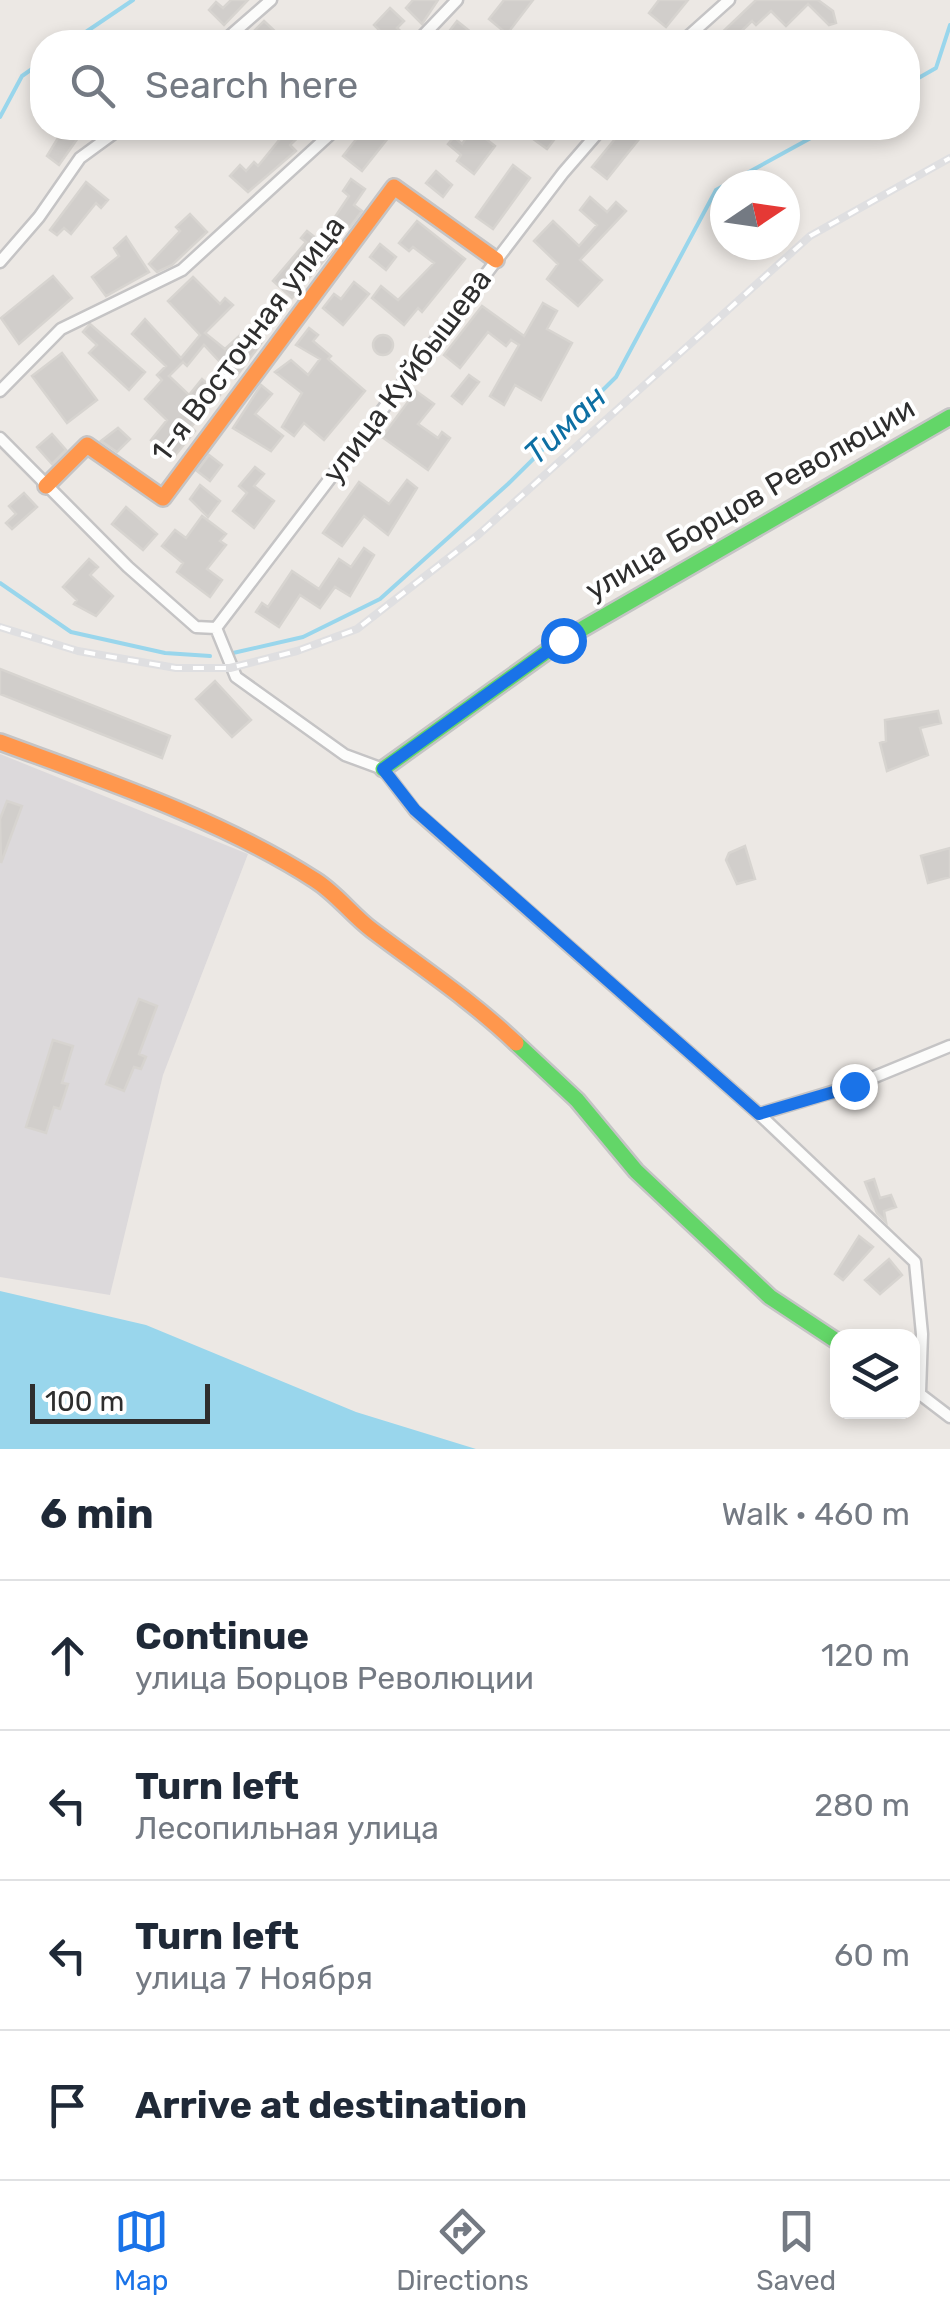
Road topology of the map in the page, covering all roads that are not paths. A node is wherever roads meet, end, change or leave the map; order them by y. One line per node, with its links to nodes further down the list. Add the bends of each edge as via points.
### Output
1 (271, 0): 4 (street)
2 (457, 0): 5 (street)
3 (729, 0): 6 (street)
4 (237, 30)
5 (428, 30)
6 (695, 30)
7 (105, 140): 11 (street, via 80,158)
8 (324, 140): 12 (street, via 182,270 61,329)
9 (592, 140): 10 (street, улица Куйбышева)
10 (496, 260): 15 (street, 1-я Восточная улица, via 394,187 164,498 87,445); 16 (street, улица Куйбышева)
11 (0, 262)
12 (0, 391)
13 (950, 417): 18 (street, улица Борцов Революции, via 563,640)
14 (0, 438): 15 (street)
15 (46, 486): 16 (street, via 196,627)
16 (216, 628): 18 (street, via 236,677 346,755)
17 (0, 742): 21 (street, via 236,838 317,882 474,1004 770,1297)
18 (383, 769): 20 (street, via 415,810)
19 (950, 1046): 20 (street, via 854,1086)
20 (759, 1114): 22 (street, via 915,1262)
21 (830, 1337)
22 (920, 1353)
23 (920, 1393): 24 (street)
24 (950, 1417)

